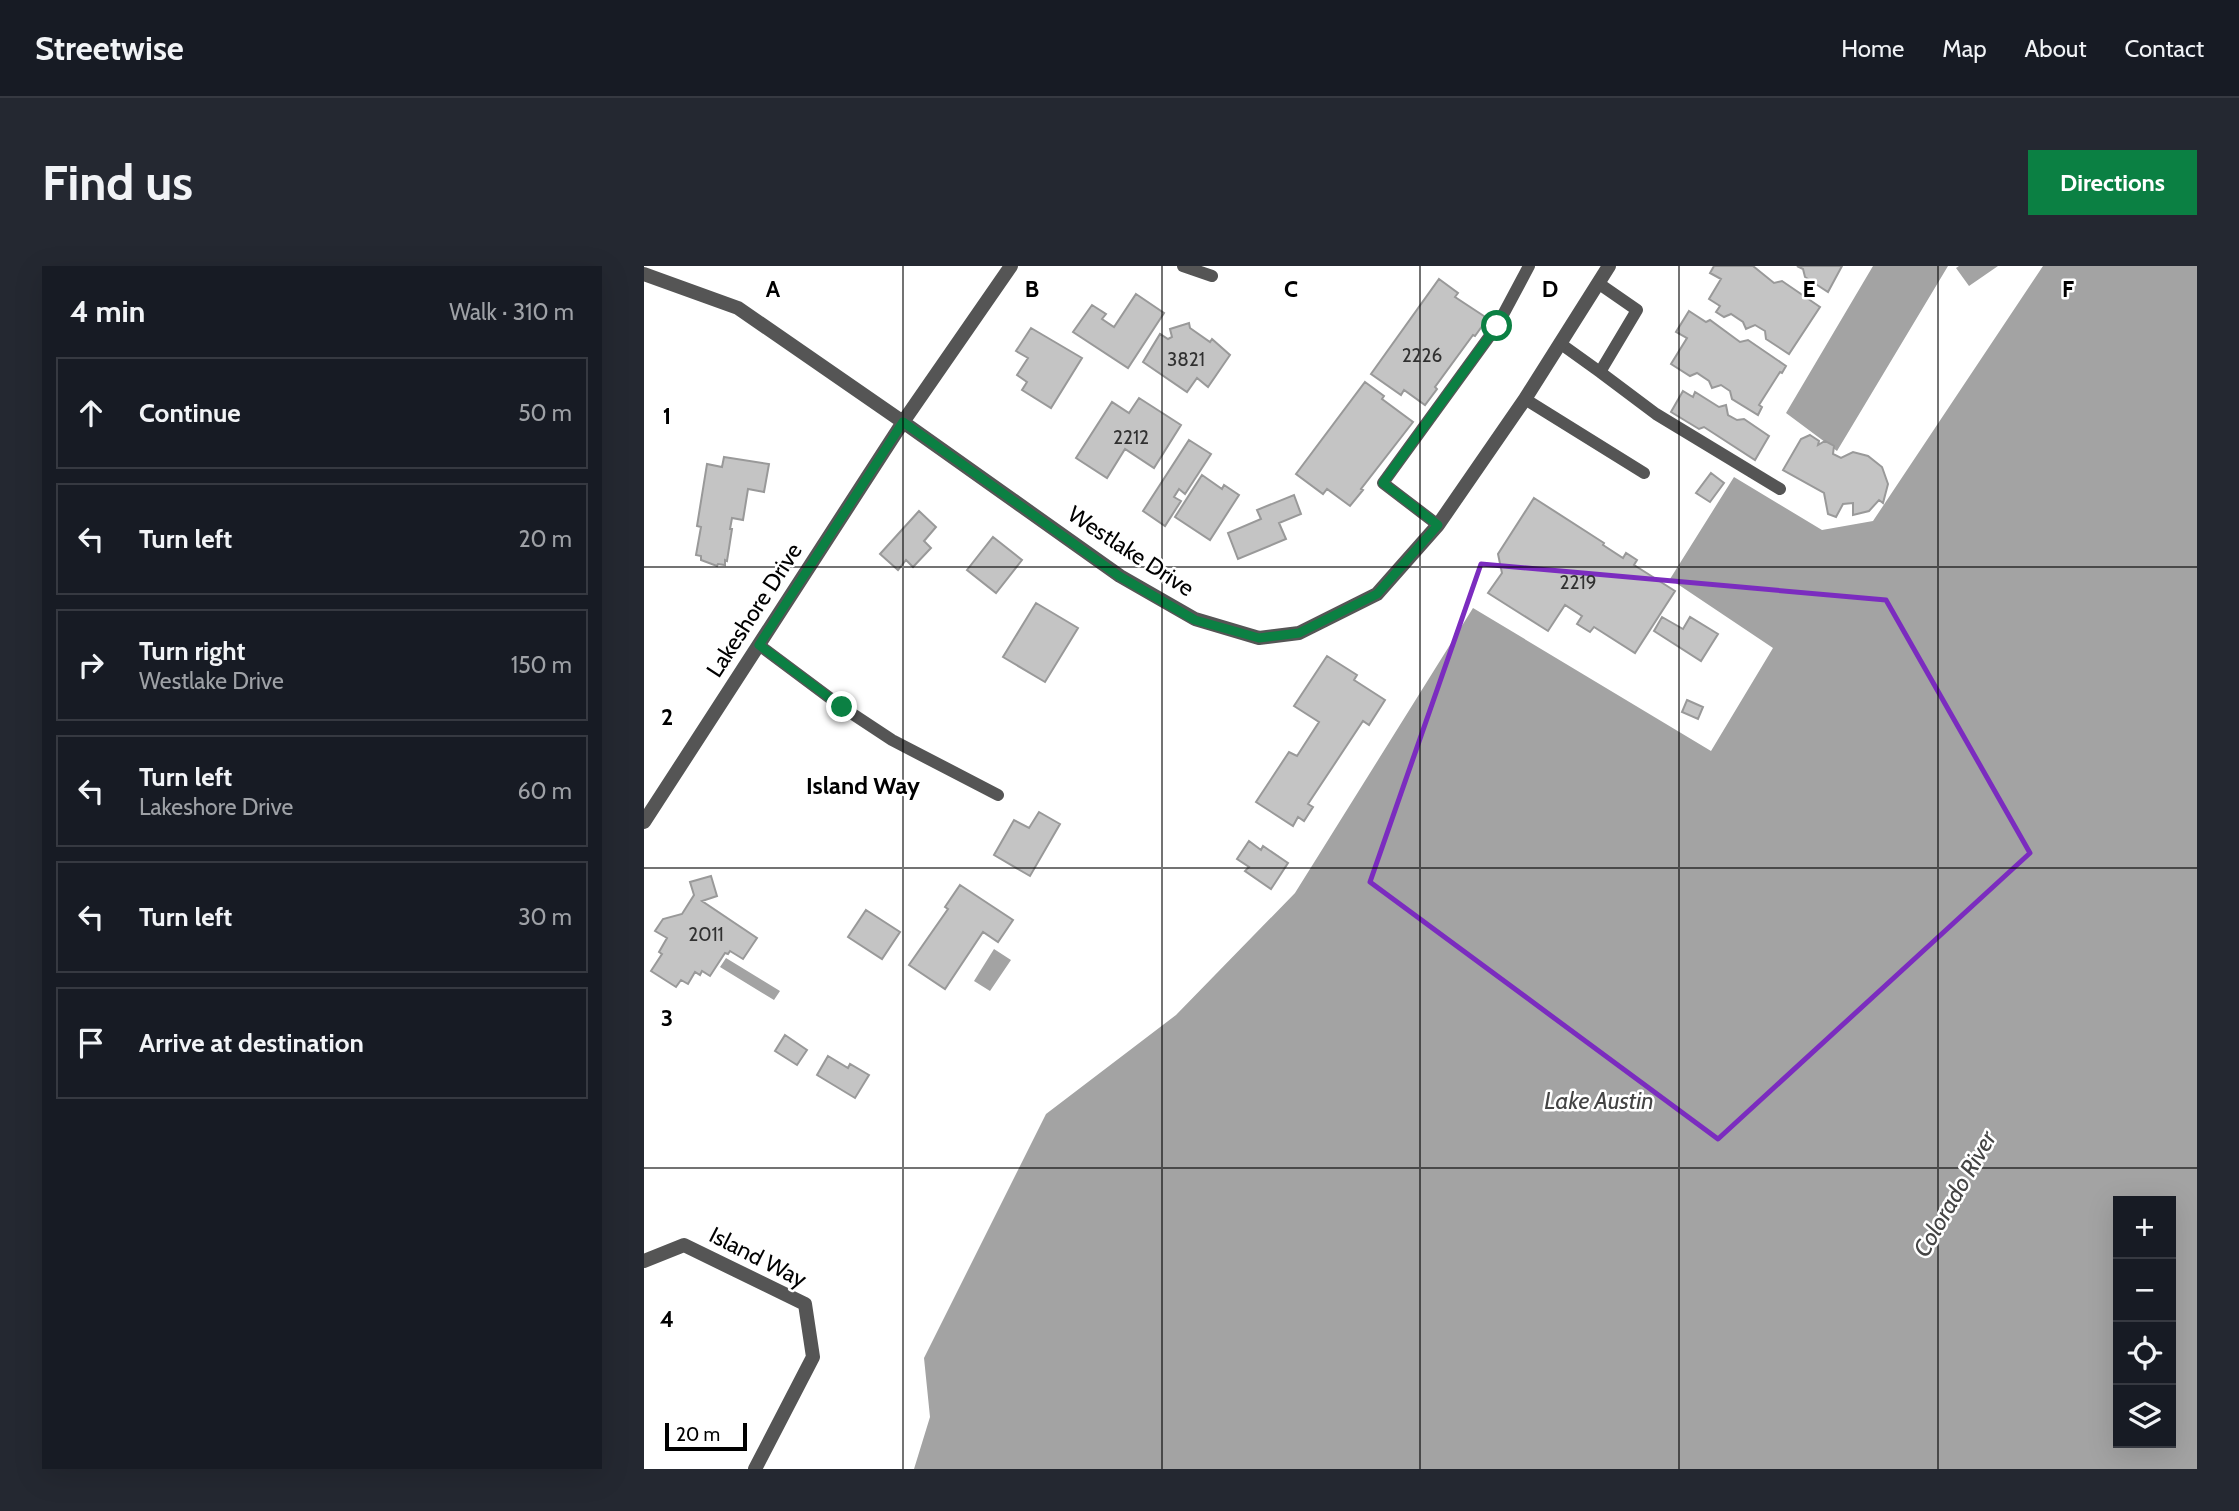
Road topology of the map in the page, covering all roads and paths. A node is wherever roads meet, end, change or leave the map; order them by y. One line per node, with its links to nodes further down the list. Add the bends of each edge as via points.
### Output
1 (1010, 266): 11 (street, Lakeshore Drive)
2 (1183, 266): 6 (lane)
3 (1529, 266): 14 (lane, via 1497,326 1383,483)
4 (1609, 266): 7 (street, Westlake Drive)
5 (644, 274): 11 (street, Westlake Drive, via 738,308)
6 (1212, 276)
7 (1598, 283): 8 (street, Westlake Drive); 9 (lane, via 1637,310)
8 (1561, 344): 9 (lane); 10 (street, Westlake Drive)
9 (1600, 372): 13 (lane, via 1656,414)
10 (1525, 399): 12 (lane); 14 (street, Westlake Drive)
11 (903, 422): 14 (street, Westlake Drive, via 1119,576 1195,620 1259,638 1299,633 1377,594); 15 (street, Lakeshore Drive)
12 (1644, 473)
13 (1780, 489)
14 (1438, 525)
15 (759, 645): 16 (lane, via 892,740); 17 (street, Lakeshore Drive)
16 (998, 795)
17 (644, 822)
18 (644, 1261): 19 (street, Island Way, via 684,1245 805,1304 813,1357)
19 (755, 1469)

